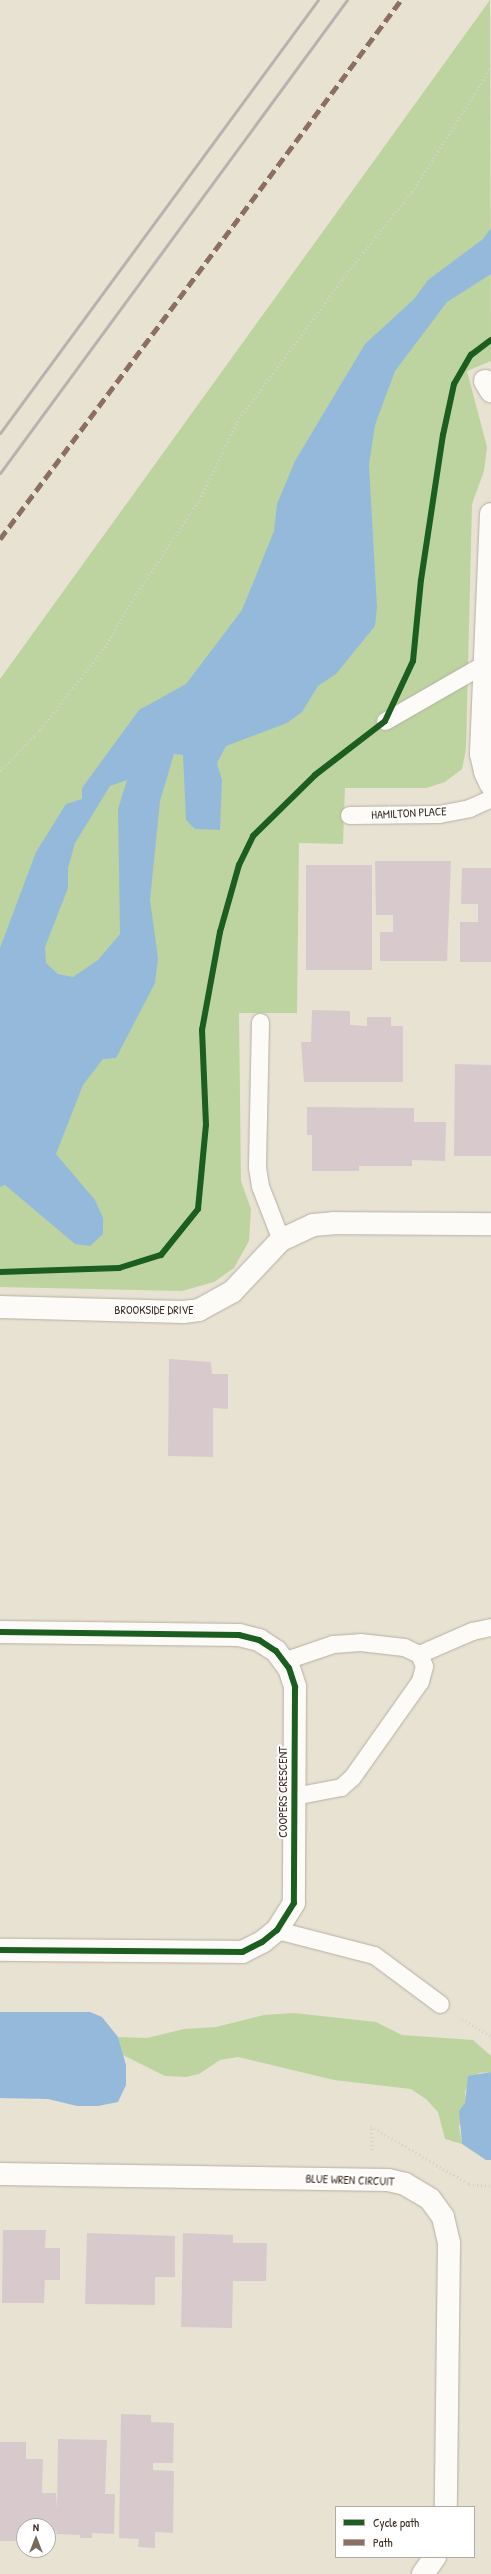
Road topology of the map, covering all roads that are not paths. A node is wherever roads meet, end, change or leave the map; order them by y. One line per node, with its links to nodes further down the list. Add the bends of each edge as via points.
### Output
1 (491, 514): 2 (street)
2 (484, 664): 3 (lane); 4 (street, via 481,754)
3 (385, 721)
4 (491, 785)
5 (491, 798): 6 (lane, HAMILTON PLACE, via 469,808 439,814)
6 (349, 816)
7 (260, 1022): 9 (lane, via 257,1167 260,1186)
8 (491, 1224): 9 (street, BROOKSIDE DRIVE, via 334,1223 313,1225)
9 (281, 1240): 10 (street, BROOKSIDE DRIVE, via 232,1292 199,1310 183,1312)
10 (0, 1307)
11 (491, 1627): 13 (lane, via 472,1631)
12 (0, 1632): 14 (street, COOPERS CRESCENT, via 239,1635 259,1640 276,1651)
13 (418, 1654): 14 (lane, via 404,1647 360,1642 333,1644); 15 (lane, COOPERS CRESCENT, via 424,1666 420,1681 352,1777 341,1787)
14 (284, 1661): 15 (street, COOPERS CRESCENT, via 295,1687)
15 (294, 1796): 16 (street, COOPERS CRESCENT, via 294,1903)
16 (277, 1930): 17 (street, COOPERS CRESCENT, via 262,1942 242,1952); 18 (lane, via 374,1955)
17 (0, 1950)
18 (440, 2004)
19 (0, 2174): 20 (street, BLUE WREN CIRCUIT, via 388,2180 405,2184 430,2199 442,2217 449,2243)
20 (446, 2506)
21 (434, 2558): 22 (street)
22 (423, 2574)

